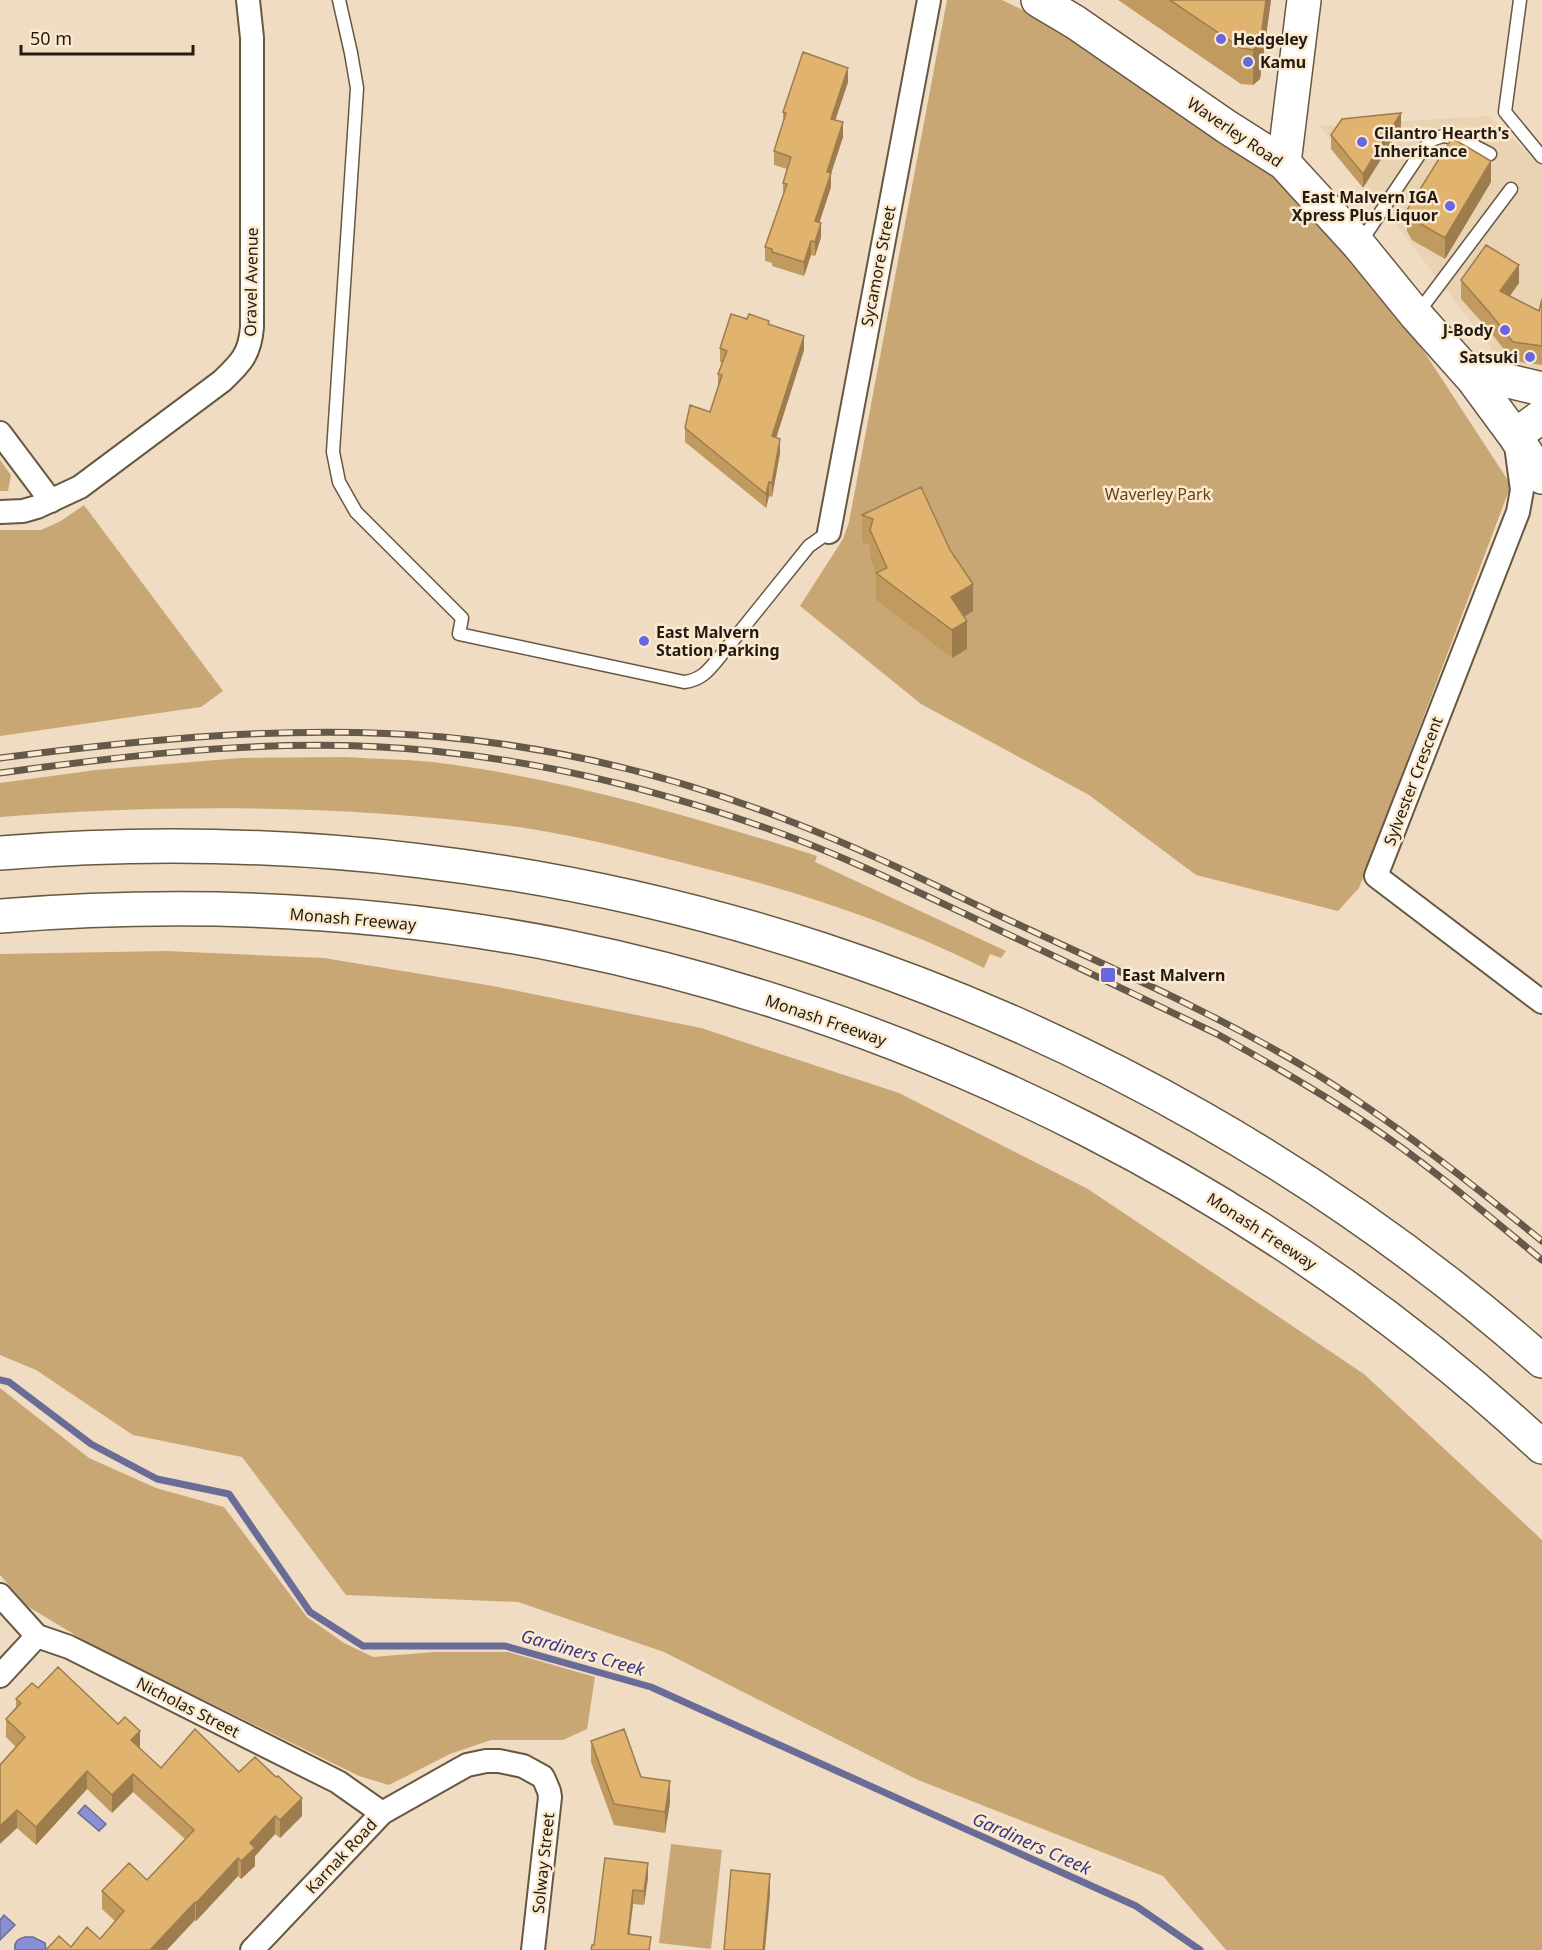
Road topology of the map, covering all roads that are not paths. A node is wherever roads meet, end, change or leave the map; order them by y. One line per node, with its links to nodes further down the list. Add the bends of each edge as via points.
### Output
1 (248, 0): 19 (street, Oravel Avenue, via 252,38 252,327 248,351 222,381 80,487)
2 (339, 0): 21 (lane, via 357,88 333,452 339,482 356,512 462,618 459,634 694,681 704,676 809,546)
3 (929, 0): 21 (street, Sycamore Street)
4 (1038, 0): 9 (main road, Waverley Road)
5 (1304, 0): 9 (main road)
6 (1520, 0): 8 (lane, via 1505,112)
7 (1490, 154): 11 (lane, via 1459,138 1443,136 1431,140)
8 (1542, 157)
9 (1284, 163): 11 (main road, Waverley Road)
10 (1511, 189): 12 (lane)
11 (1359, 244): 12 (main road, Waverley Road)
12 (1416, 315): 13 (main road, Waverley Road)
13 (1473, 379): 14 (main road, via 1504,380); 17 (main road, Waverley Road)
14 (1542, 389)
15 (1542, 416): 17 (main road)
16 (0, 433): 19 (street)
17 (1515, 436): 18 (main road, Waverley Road)
18 (1536, 476): 24 (street, Sylvester Crescent, via 1518,512 1376,876)
19 (51, 501): 20 (street, Oravel Avenue, via 23,511)
20 (0, 512)
21 (829, 532)
22 (0, 853): 25 (main road, via 81,847 228,846 415,859 658,902 829,951 997,1015 1076,1051 1240,1140 1368,1223 1501,1324)
23 (0, 916): 26 (main road, Monash Freeway, via 232,909 406,922 585,951 721,985 889,1041 1053,1112 1199,1190 1332,1276 1407,1331)
24 (1542, 1002)
25 (1542, 1361)
26 (1542, 1446)
27 (0, 1595): 28 (street)
28 (38, 1636): 29 (street); 31 (street, Nicholas Street, via 69,1647 338,1782)
29 (0, 1676)
30 (543, 1777): 31 (street, Karnak Road, via 511,1762 478,1762); 33 (street, Solway Street, via 550,1797)
31 (382, 1813): 32 (street, Karnak Road)
32 (252, 1950)
33 (533, 1950)

